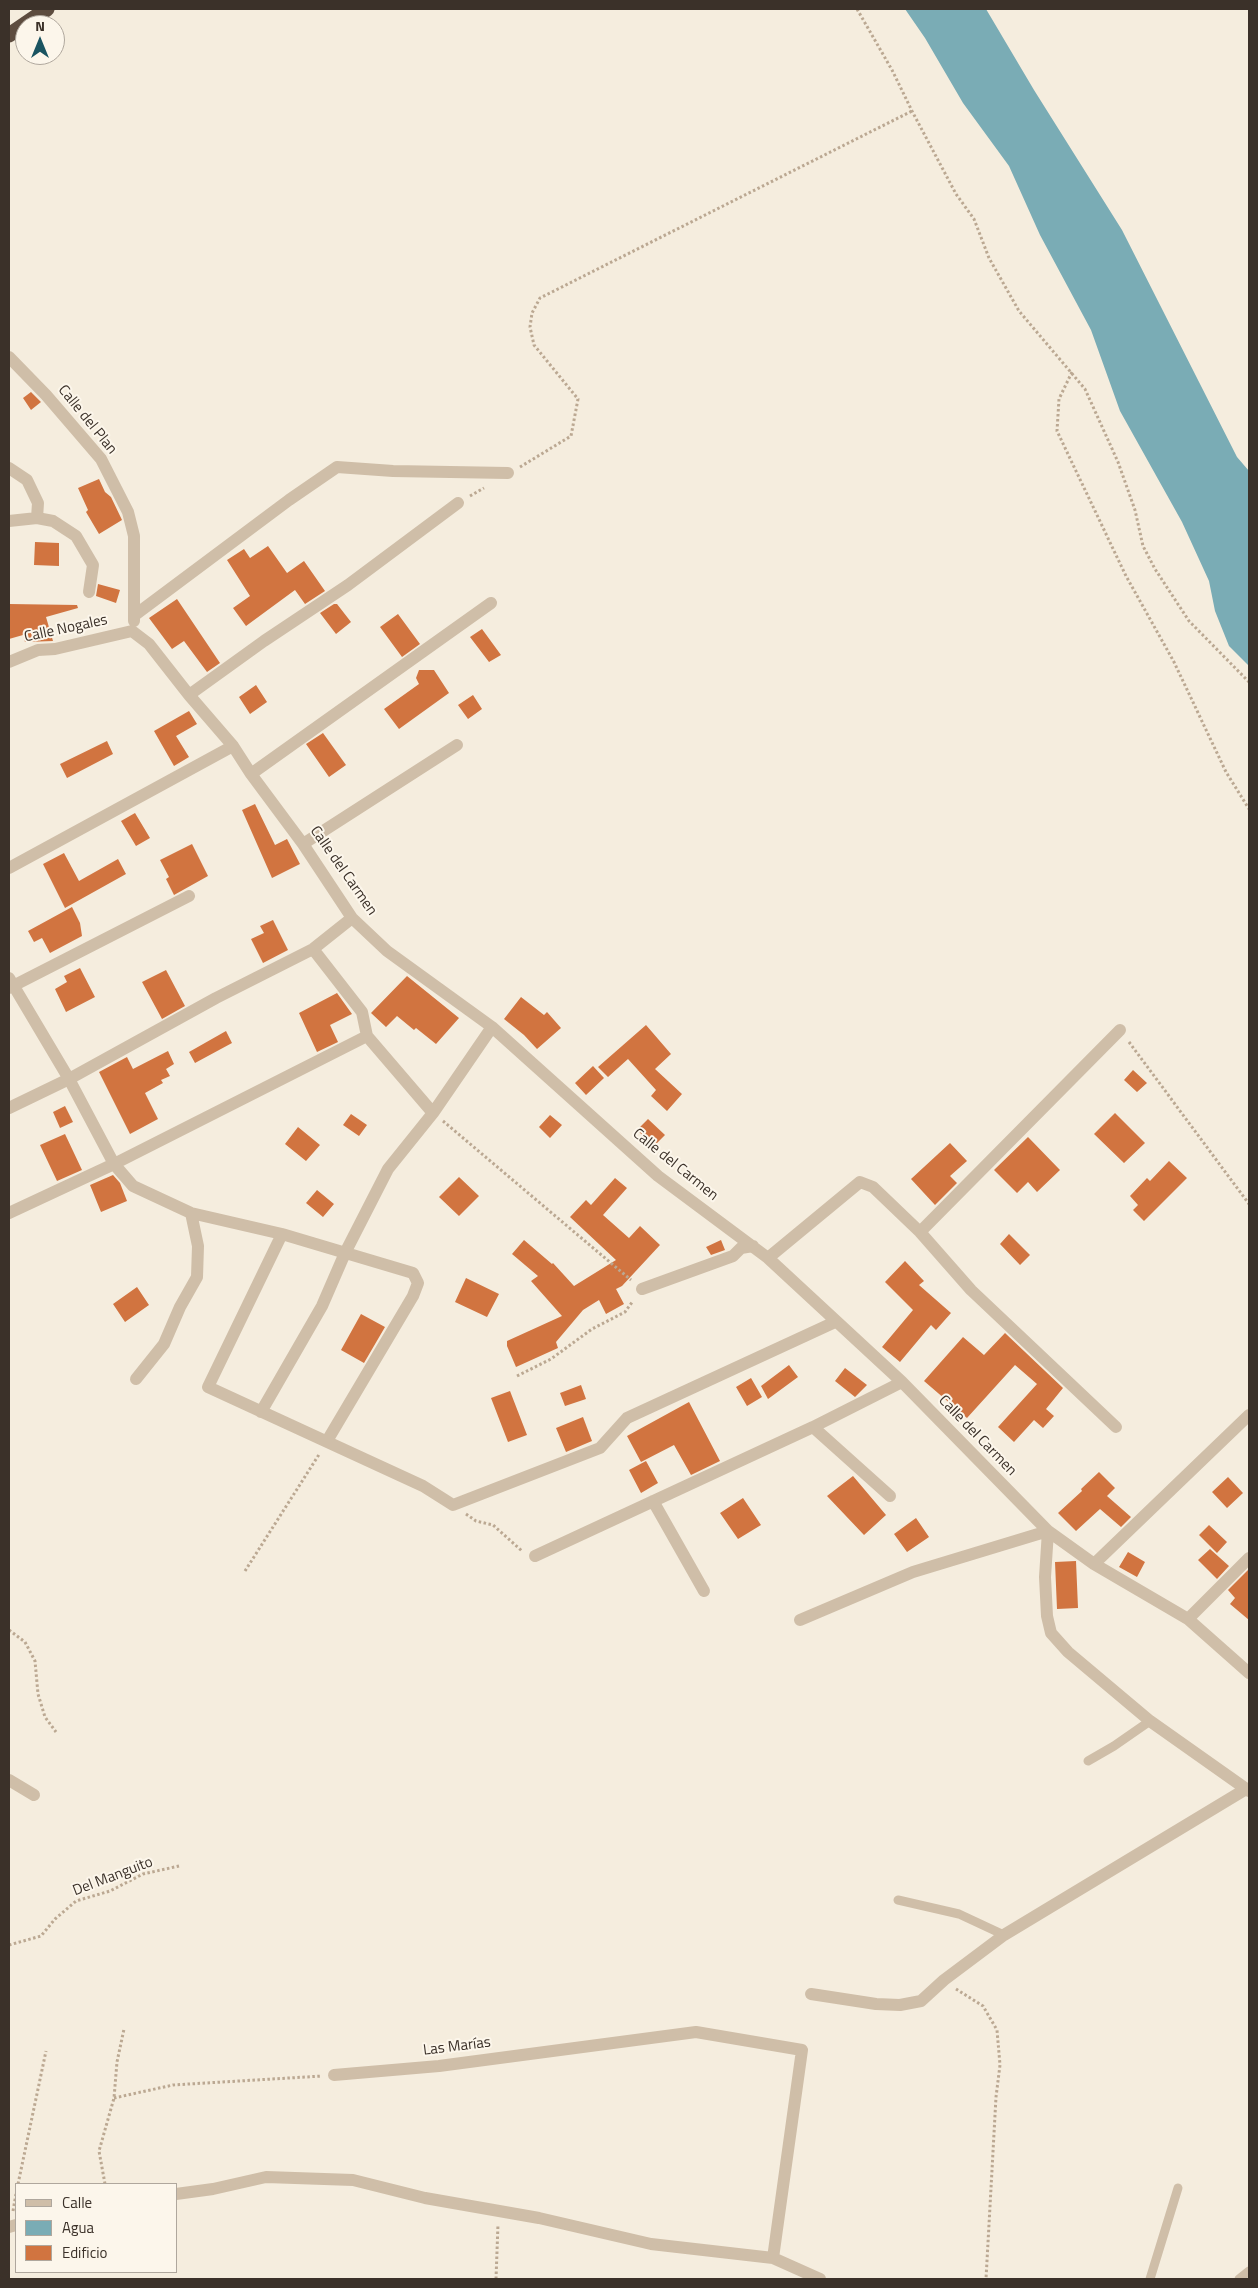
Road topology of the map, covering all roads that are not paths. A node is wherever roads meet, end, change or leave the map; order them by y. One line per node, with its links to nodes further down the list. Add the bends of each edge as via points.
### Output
1 (47, 9): 2 (highway)
2 (9, 35)
3 (9, 356): 11 (street, Calle del Plan, via 102,459 128,512 134,536)
4 (9, 468): 7 (street, via 26,480 38,503)
5 (508, 473): 11 (street, via 337,467)
6 (458, 503): 14 (street, via 348,585)
7 (37, 518): 8 (street); 9 (street, via 53,521 76,536 93,565)
8 (9, 521)
9 (89, 592)
10 (491, 603): 17 (street)
11 (135, 615): 12 (street, Calle del Plan)
12 (132, 631): 13 (street, Calle Nogales, via 56,649 38,650); 14 (street, Calle del Carmen, via 149,644)
13 (9, 662)
14 (189, 695): 16 (street, Calle del Carmen)
15 (457, 745): 18 (street)
16 (233, 746): 17 (street, Calle del Carmen); 19 (street)
17 (251, 774): 18 (street, Calle del Carmen)
18 (303, 844): 21 (street, Calle del Carmen)
19 (9, 868)
20 (189, 896): 23 (street)
21 (352, 918): 22 (street); 24 (street, Calle del Carmen, via 387,951)
22 (314, 949): 26 (street, via 362,1012); 27 (street)
23 (11, 984): 27 (street)
24 (492, 1027): 29 (street); 35 (street, Calle del Carmen, via 658,1176)
25 (1120, 1030): 33 (street)
26 (366, 1036): 29 (street); 30 (street)
27 (68, 1079): 28 (street); 30 (street)
28 (9, 1108)
29 (433, 1113): 36 (street, via 388,1169)
30 (114, 1164): 31 (street); 32 (street, via 133,1186)
31 (9, 1213)
32 (191, 1213): 34 (street); 40 (street, via 198,1246 197,1277 164,1344)
33 (920, 1232): 37 (street, via 873,1187 860,1182); 45 (street, via 971,1290)
34 (282, 1234): 36 (street); 42 (street, via 208,1387)
35 (753, 1246): 37 (street, Calle del Carmen); 38 (street)
36 (345, 1253): 42 (street, via 322,1306); 46 (street, via 412,1273 418,1283)
37 (768, 1258): 39 (street, Calle del Carmen)
38 (642, 1289)
39 (836, 1322): 41 (street, Calle del Carmen); 46 (street, via 627,1418 600,1448 453,1505 423,1486)
40 (136, 1379)
41 (902, 1382): 44 (street); 49 (street, Calle del Carmen)
42 (261, 1412): 46 (street)
43 (1249, 1415): 52 (street)
44 (813, 1427): 47 (street); 48 (street)
45 (1116, 1427)
46 (327, 1441)
47 (890, 1496)
48 (653, 1501): 50 (street); 53 (street)
49 (1048, 1531): 52 (street, Calle del Carmen); 55 (street, via 913,1572); 57 (street, via 1045,1576 1047,1616 1052,1634 1068,1652)
50 (535, 1556)
51 (1249, 1558): 54 (street)
52 (1094, 1564): 54 (street, Calle del Carmen)
53 (704, 1591)
54 (1188, 1619): 56 (street, Calle del Carmen)
55 (800, 1620)
56 (1249, 1673)
57 (1150, 1721): 58 (lane); 60 (street)
58 (1088, 1761)
59 (9, 1780): 61 (street)
60 (1248, 1790): 63 (street)
61 (34, 1795)
62 (898, 1900): 63 (lane, via 959,1914)
63 (1004, 1935): 64 (street, via 921,2001 900,2005 876,2004)
64 (811, 1994)
65 (334, 2076): 68 (street, Las Marías, via 439,2066 696,2032 802,2050)
66 (1178, 2188): 71 (lane)
67 (178, 2194): 68 (street, via 266,2177 354,2180 425,2198 539,2218 651,2244)
68 (773, 2258): 70 (street)
69 (1249, 2271): 72 (lane)
70 (820, 2279)
71 (1150, 2279)
72 (1239, 2279)

